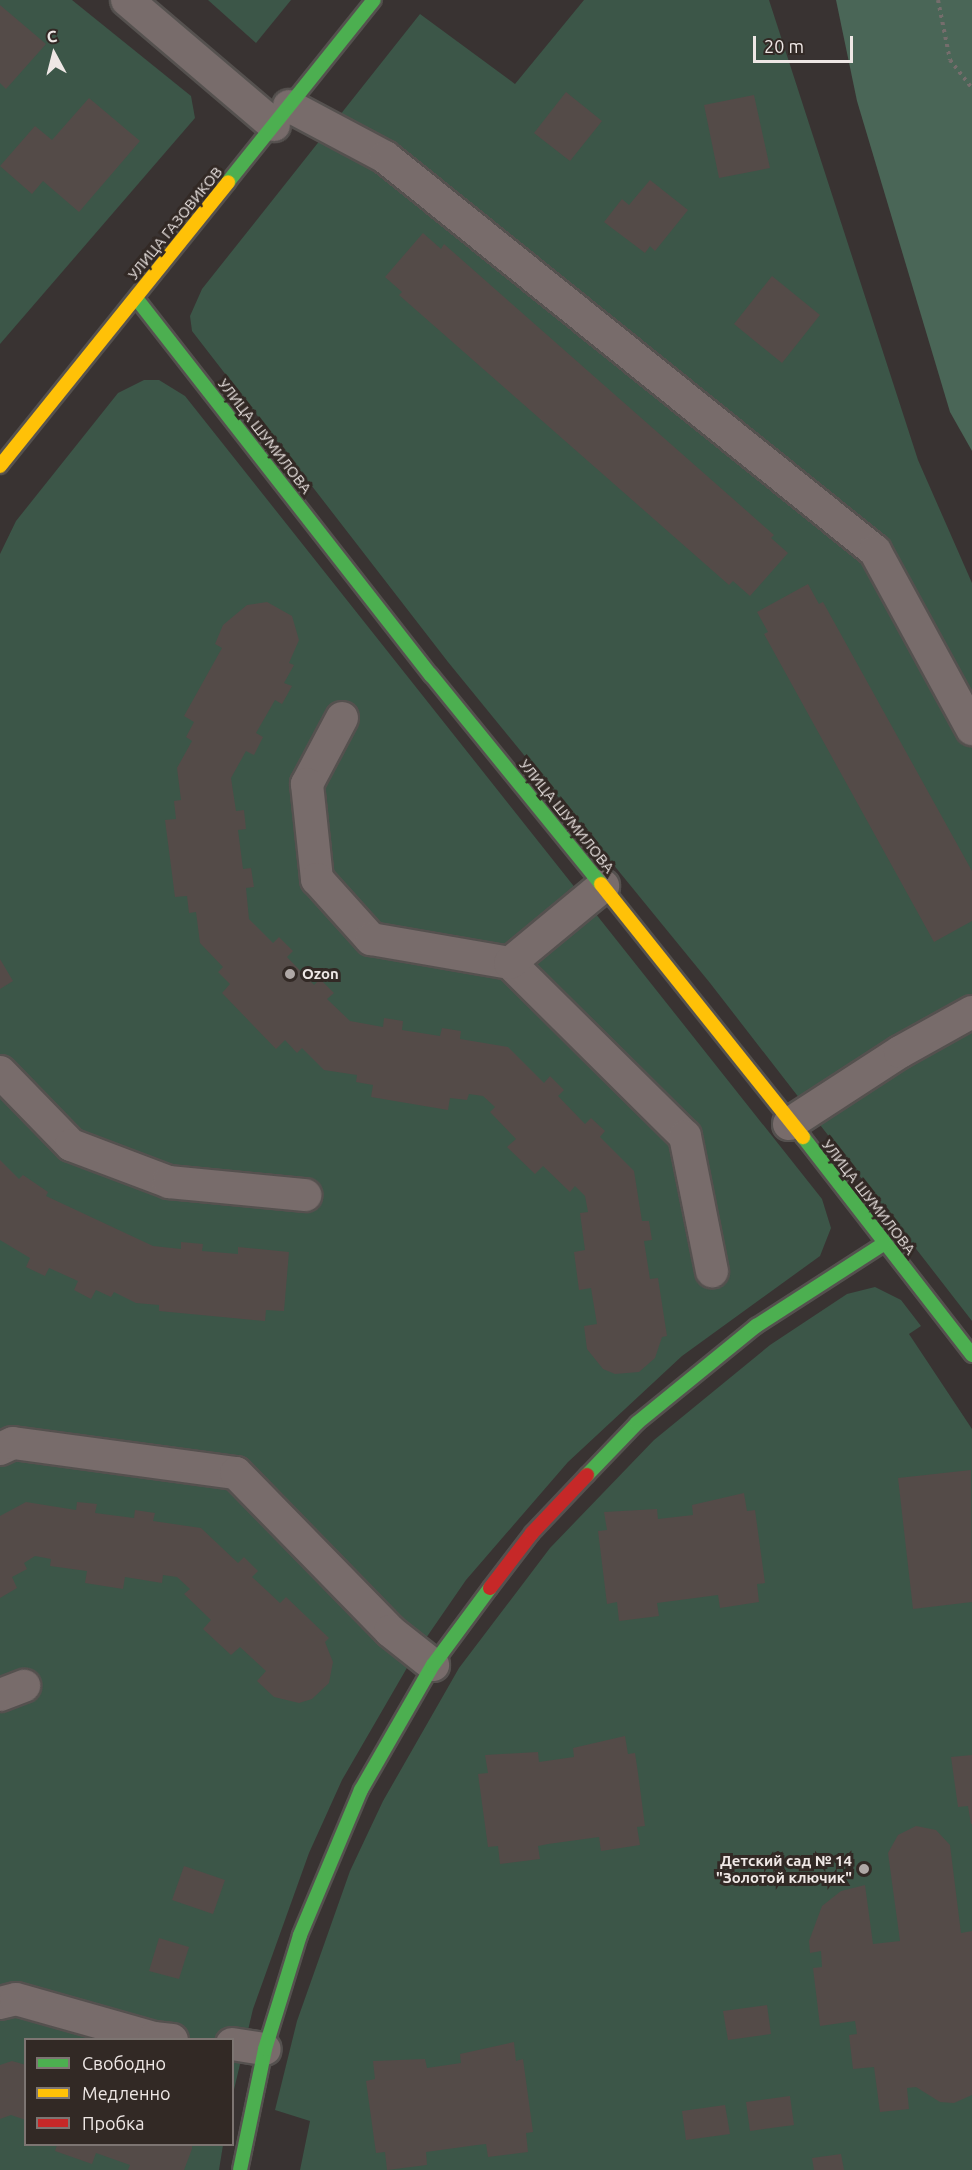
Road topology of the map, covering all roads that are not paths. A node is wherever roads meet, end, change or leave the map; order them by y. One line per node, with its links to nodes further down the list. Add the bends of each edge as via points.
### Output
1 (127, 0): 3 (street)
2 (374, 0): 3 (street, УЛИЦА ГАЗОВИКОВ)
3 (282, 116): 4 (street, УЛИЦА ГАЗОВИКОВ); 7 (street, via 385,157 875,551)
4 (136, 298): 5 (street, УЛИЦА ГАЗОВИКОВ); 8 (street, УЛИЦА ШУМИЛОВА)
5 (0, 466)
6 (342, 718): 9 (street, via 308,784 317,879 371,939)
7 (972, 729)
8 (603, 886): 9 (street); 12 (street, УЛИЦА ШУМИЛОВА)
9 (510, 963): 15 (street, via 685,1136)
10 (972, 1012): 12 (street, via 900,1052)
11 (0, 1072): 13 (street, via 71,1145 169,1182)
12 (789, 1124): 14 (street, УЛИЦА ШУМИЛОВА)
13 (305, 1196)
14 (885, 1243): 16 (street, УЛИЦА ШУМИЛОВА); 18 (street, via 756,1326 637,1423 532,1533)
15 (712, 1271)
16 (972, 1355)
17 (0, 1449): 18 (street, via 13,1443 236,1473 390,1631)
18 (433, 1665): 22 (street, via 361,1790 328,1861 300,1935)
19 (0, 2003): 20 (street, via 16,1999)
20 (154, 2038)
21 (234, 2044): 22 (street)
22 (265, 2049): 23 (street)
23 (240, 2170)

